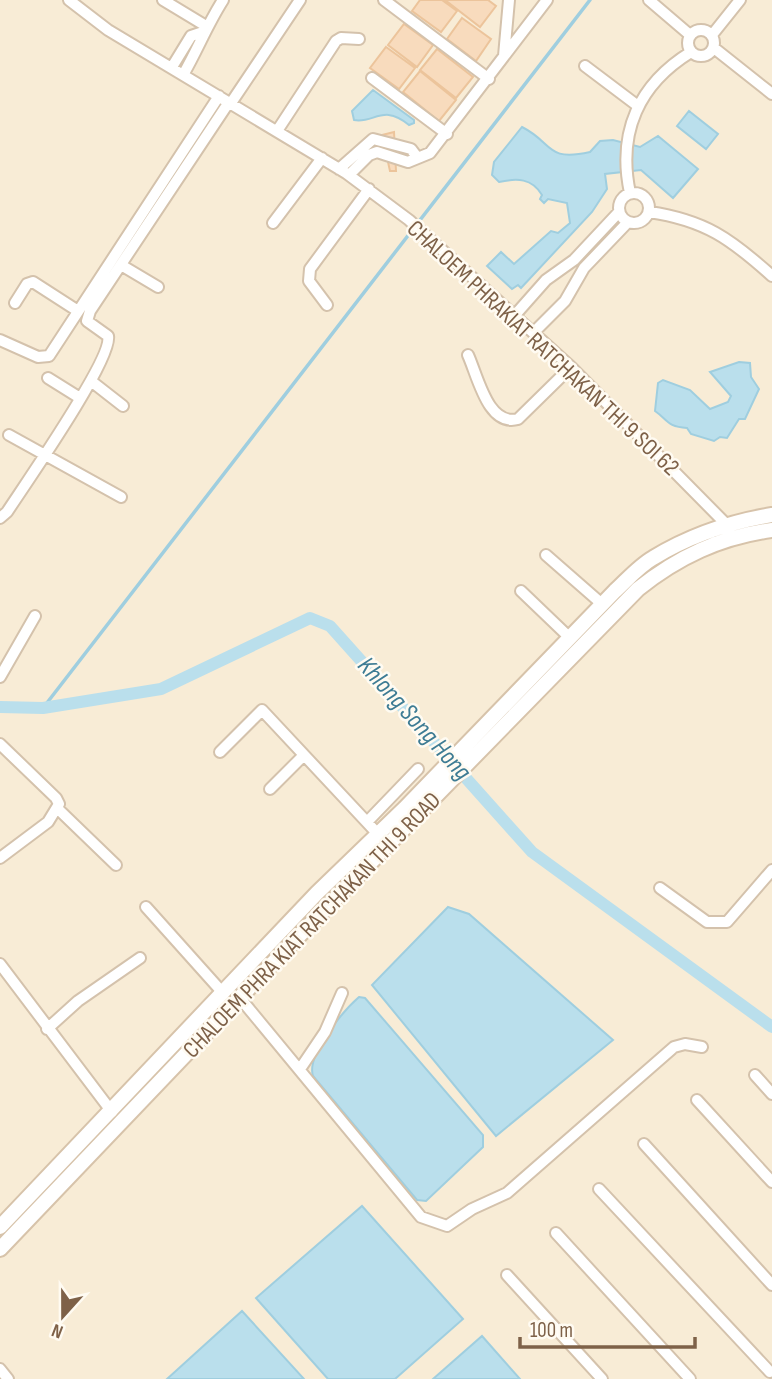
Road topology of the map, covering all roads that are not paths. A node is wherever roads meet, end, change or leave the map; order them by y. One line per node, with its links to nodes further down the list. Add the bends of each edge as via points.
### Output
1 (69, 0): 18 (street, CHALOEM PHRAKIAT RATCHAKAN THI 9 SOI 62, via 108,30)
2 (163, 0): 10 (street)
3 (223, 0): 10 (street)
4 (300, 0): 23 (street)
5 (384, 0): 21 (street)
6 (547, 0): 16 (street)
7 (649, 0): 11 (street)
8 (740, 0): 12 (street)
9 (507, 2): 16 (street)
10 (204, 29): 18 (street, via 191,36); 19 (street)
11 (690, 35): 12 (street, via 700,29); 15 (street)
12 (712, 35): 14 (street)
13 (359, 39): 25 (street, via 336,41)
14 (714, 48): 15 (street, via 702,56); 22 (street)
15 (691, 51): 24 (street, via 665,68)
16 (504, 56): 21 (street)
17 (585, 66): 24 (street)
18 (172, 67): 19 (street, CHALOEM PHRAKIAT RATCHAKAN THI 9 SOI 62)
19 (183, 75): 23 (street, CHALOEM PHRAKIAT RATCHAKAN THI 9 SOI 62)
20 (372, 78): 26 (street)
21 (489, 79): 26 (street)
22 (772, 94)
23 (227, 100): 25 (street, CHALOEM PHRAKIAT RATCHAKAN THI 9 SOI 62); 36 (street); 42 (street)
24 (638, 106): 30 (street, via 626,144)
25 (276, 131): 27 (street, CHALOEM PHRAKIAT RATCHAKAN THI 9 SOI 62)
26 (447, 134): 28 (street, via 430,153 417,157 411,149 373,139)
27 (322, 158): 28 (street, CHALOEM PHRAKIAT RATCHAKAN THI 9 SOI 62); 34 (street)
28 (344, 172): 29 (street, CHALOEM PHRAKIAT RATCHAKAN THI 9 SOI 62)
29 (369, 189): 41 (street, via 310,269 309,281); 43 (street, CHALOEM PHRAKIAT RATCHAKAN THI 9 SOI 62)
30 (630, 193): 31 (street, via 621,199); 32 (street, via 645,197)
31 (619, 212): 33 (street); 35 (street)
32 (649, 212): 33 (street, via 643,221); 38 (street, via 680,217 718,232)
33 (628, 222): 37 (street)
34 (273, 223)
35 (574, 260): 37 (street); 43 (street, via 546,280)
36 (121, 265): 39 (street); 49 (street, via 87,317 89,324 110,340)
37 (584, 268): 44 (street, via 565,302)
38 (772, 276)
39 (158, 287)
40 (15, 303): 42 (street, via 33,282)
41 (327, 305)
42 (78, 311): 45 (street, via 44,358)
43 (515, 315): 44 (street, CHALOEM PHRAKIAT RATCHAKAN THI 9 SOI 62)
44 (534, 332): 47 (street, CHALOEM PHRAKIAT RATCHAKAN THI 9 SOI 62)
45 (0, 340)
46 (468, 355): 47 (street, via 493,410 510,422 531,408)
47 (570, 367): 57 (street, CHALOEM PHRAKIAT RATCHAKAN THI 9 SOI 62)
48 (48, 378): 50 (street)
49 (91, 381): 50 (street); 51 (street)
50 (80, 398): 53 (street)
51 (123, 406)
52 (9, 435): 53 (street)
53 (44, 454): 54 (street); 56 (street)
54 (121, 497)
55 (772, 515): 57 (main road, CHALOEM PHRA KIAT RATCHAKAN THI 9 ROAD)
56 (0, 518)
57 (731, 530): 58 (main road, CHALOEM PHRA KIAT RATCHAKAN THI 9 ROAD); 61 (main road, CHALOEM PHRA KIAT RATCHAKAN THI 9 ROAD, via 650,559); 71 (main road, CHALOEM PHRA KIAT RATCHAKAN THI 9 ROAD, via 677,560 638,589 513,718)
58 (772, 530)
59 (547, 555): 61 (street)
60 (522, 590): 63 (street)
61 (602, 604): 63 (main road, CHALOEM PHRA KIAT RATCHAKAN THI 9 ROAD)
62 (35, 615): 64 (street)
63 (569, 637): 71 (main road, CHALOEM PHRA KIAT RATCHAKAN THI 9 ROAD, via 500,708)
64 (0, 677)
65 (0, 744): 70 (street)
66 (220, 752): 67 (street, via 262,710)
67 (303, 756): 69 (street); 72 (street)
68 (418, 769): 72 (street)
69 (270, 789)
70 (58, 804): 73 (street, via 48,822); 74 (street)
71 (410, 813): 72 (main road, CHALOEM PHRA KIAT RATCHAKAN THI 9 ROAD); 82 (main road, CHALOEM PHRA KIAT RATCHAKAN THI 9 ROAD)
72 (372, 827): 80 (main road, CHALOEM PHRA KIAT RATCHAKAN THI 9 ROAD)
73 (0, 858)
74 (116, 865)
75 (772, 870): 76 (street, via 727,922 717,924 707,922)
76 (660, 888)
77 (146, 907): 80 (street)
78 (140, 958): 83 (street)
79 (0, 964): 83 (street)
80 (223, 993): 89 (main road, CHALOEM PHRA KIAT RATCHAKAN THI 9 ROAD)
81 (342, 993): 85 (street, via 325,1032)
82 (240, 998): 85 (street); 95 (main road, CHALOEM PHRA KIAT RATCHAKAN THI 9 ROAD)
83 (47, 1029): 89 (street)
84 (702, 1046): 85 (street, via 674,1047 508,1193 441,1226 421,1217)
85 (300, 1069)
86 (755, 1075): 87 (street)
87 (772, 1094)
88 (697, 1100): 91 (street)
89 (111, 1112): 93 (main road, CHALOEM PHRA KIAT RATCHAKAN THI 9 ROAD)
90 (644, 1144): 97 (street)
91 (772, 1182)
92 (599, 1189): 99 (street)
93 (0, 1227)
94 (556, 1233): 102 (street)
95 (0, 1249)
96 (508, 1275): 101 (street)
97 (772, 1285)
98 (0, 1369): 100 (street)
99 (768, 1374)
100 (8, 1379)
101 (602, 1379)
102 (690, 1379)

